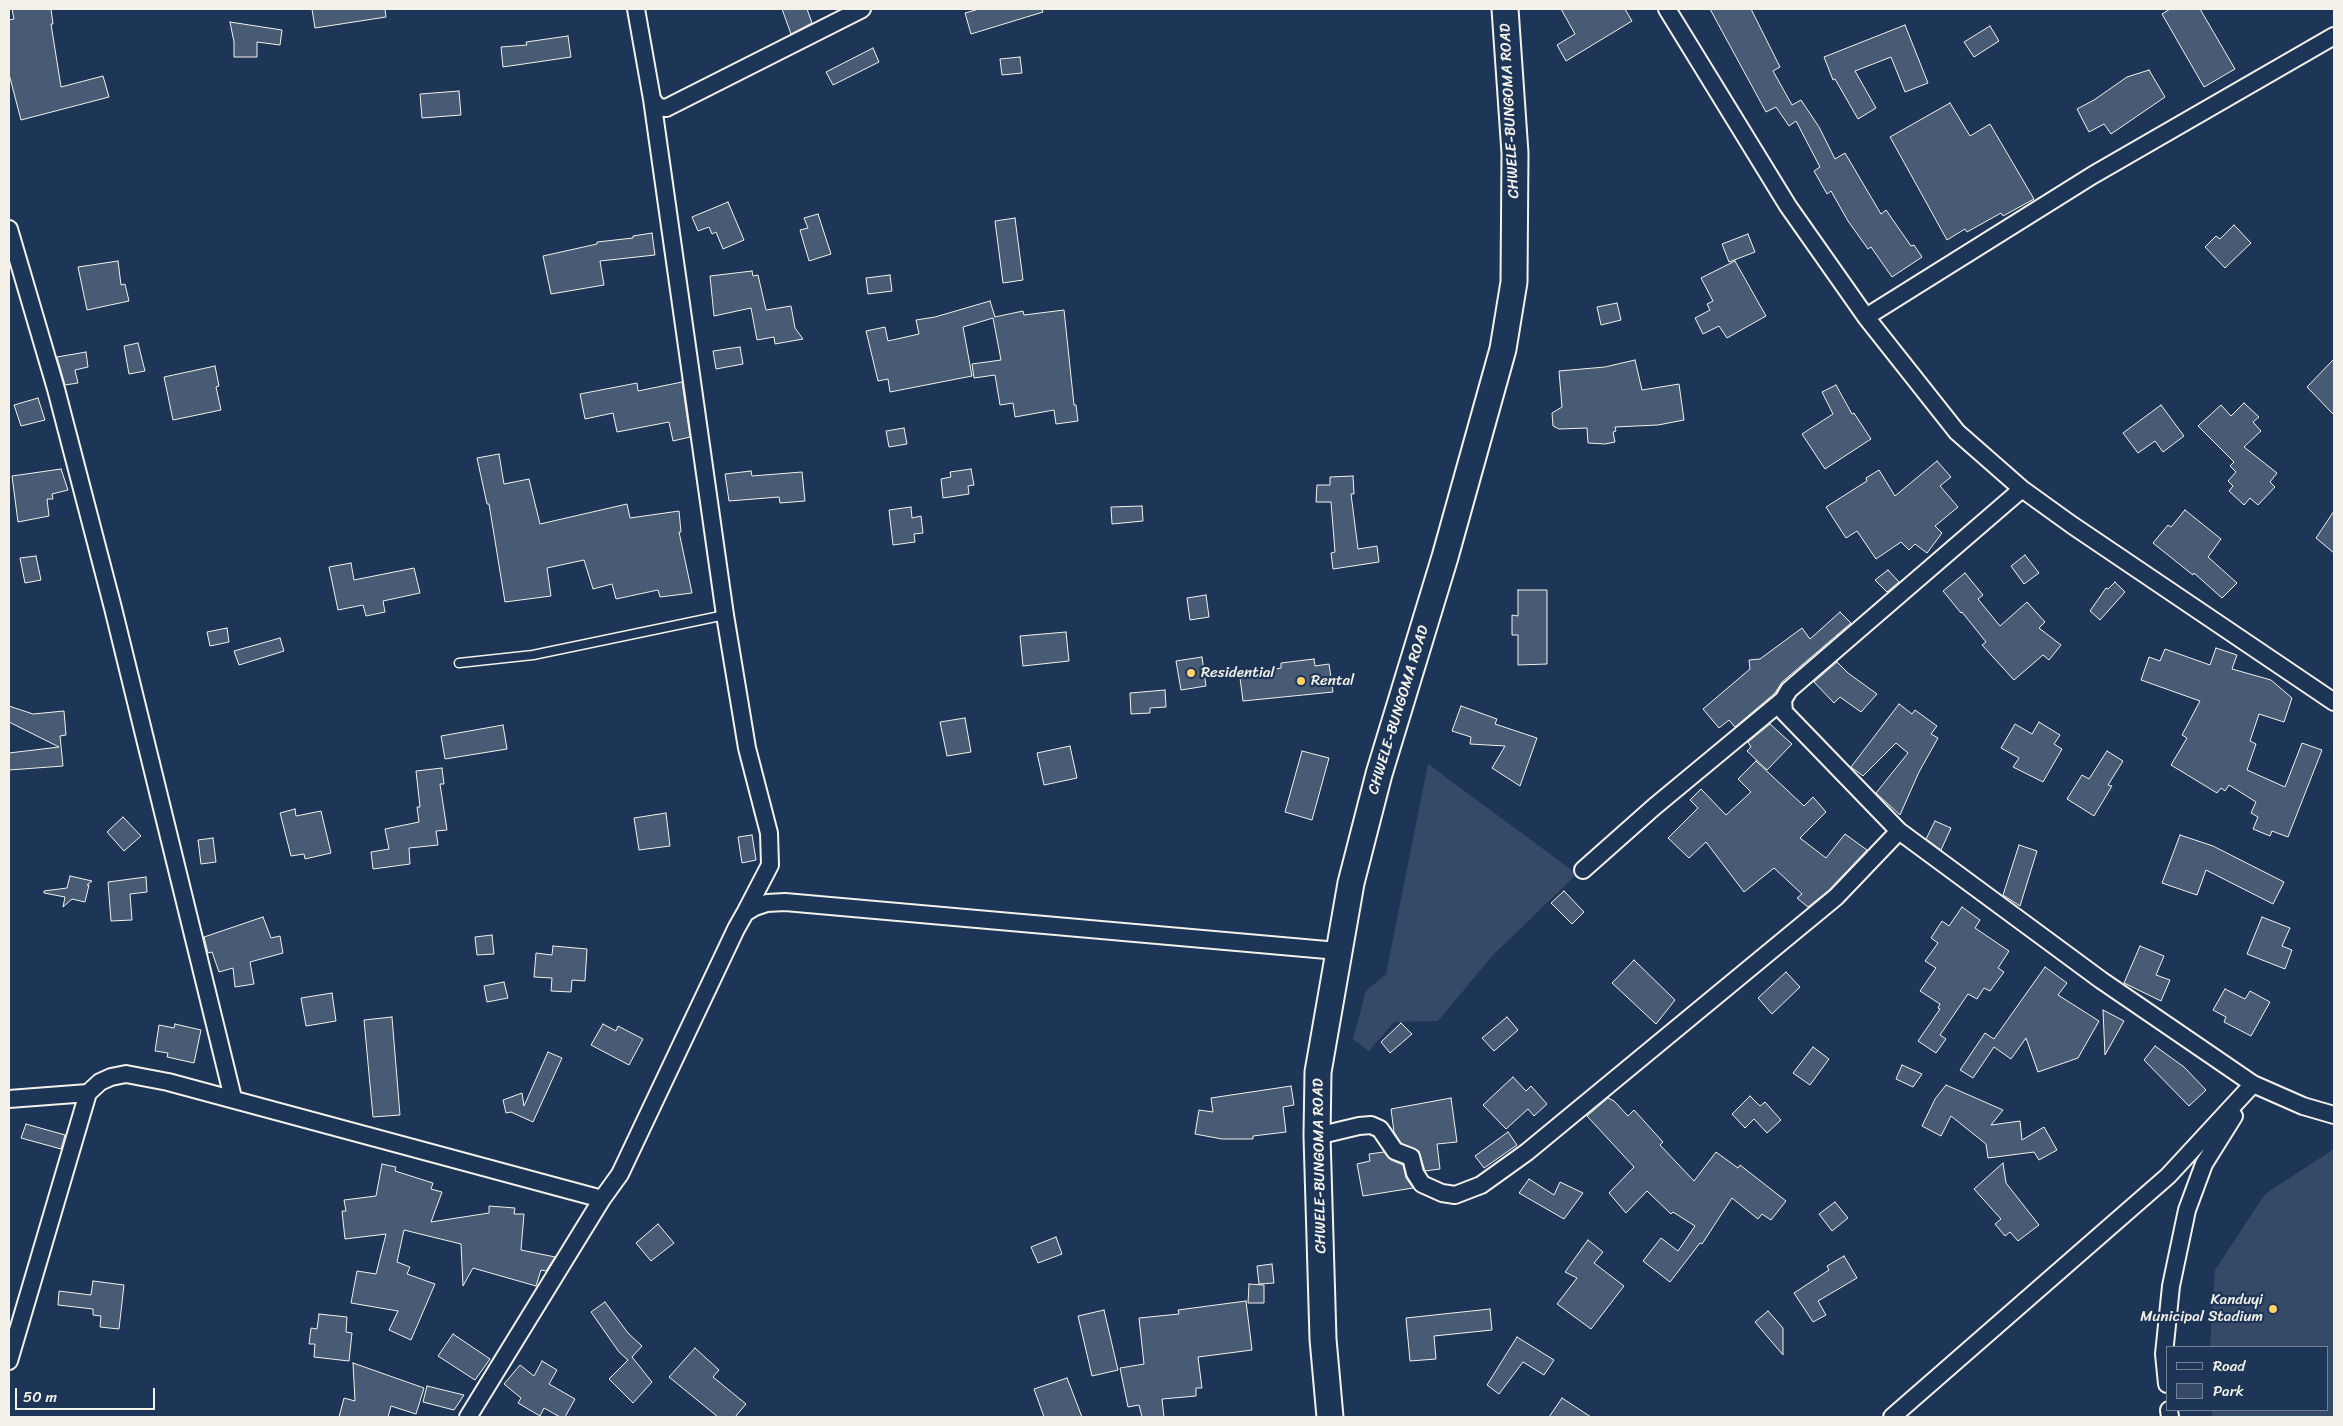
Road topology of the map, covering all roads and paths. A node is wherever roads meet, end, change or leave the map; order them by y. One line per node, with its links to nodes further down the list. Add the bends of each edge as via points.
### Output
1 (636, 9): 6 (street)
2 (862, 9): 6 (street, via 678,103 666,108 658,107)
3 (1505, 9): 17 (main road, CHWELE-BUNGOMA ROAD, via 1515,154 1514,282 1503,349 1445,557 1379,774 1351,883)
4 (1668, 9): 8 (street, via 1788,206)
5 (2334, 36): 8 (street, via 2093,174)
6 (652, 100): 10 (street)
7 (9, 229): 20 (street, via 56,389 108,589)
8 (1866, 317): 9 (street, via 1957,432)
9 (2022, 489): 12 (street, via 1789,690); 13 (street)
10 (725, 615): 11 (lane, via 533,655); 16 (street, via 747,748 769,833 770,865)
11 (459, 663)
12 (1783, 700): 14 (street, via 1787,717); 15 (street)
13 (2334, 702)
14 (1899, 831): 18 (street, via 2101,980); 23 (street, via 1836,897 1527,1152 1481,1185 1455,1195 1422,1184 1411,1157 1395,1151 1380,1129 1371,1125)
15 (1583, 870)
16 (746, 913): 17 (street, via 767,903 786,902); 24 (street, via 620,1174)
17 (1338, 951): 23 (main road, CHWELE-BUNGOMA ROAD, via 1318,1072)
18 (2253, 1084): 22 (street); 26 (street, via 2204,1164 2187,1210 2171,1286 2164,1354); 29 (street, via 2168,1176)
19 (88, 1093): 20 (street, via 100,1082 126,1074); 21 (street); 25 (street)
20 (233, 1098): 24 (street)
21 (9, 1099)
22 (2334, 1115)
23 (1317, 1136): 28 (main road, CHWELE-BUNGOMA ROAD, via 1323,1340)
24 (602, 1198): 27 (street)
25 (9, 1361)
26 (2166, 1374)
27 (468, 1417)
28 (1330, 1417)
29 (1892, 1417)

